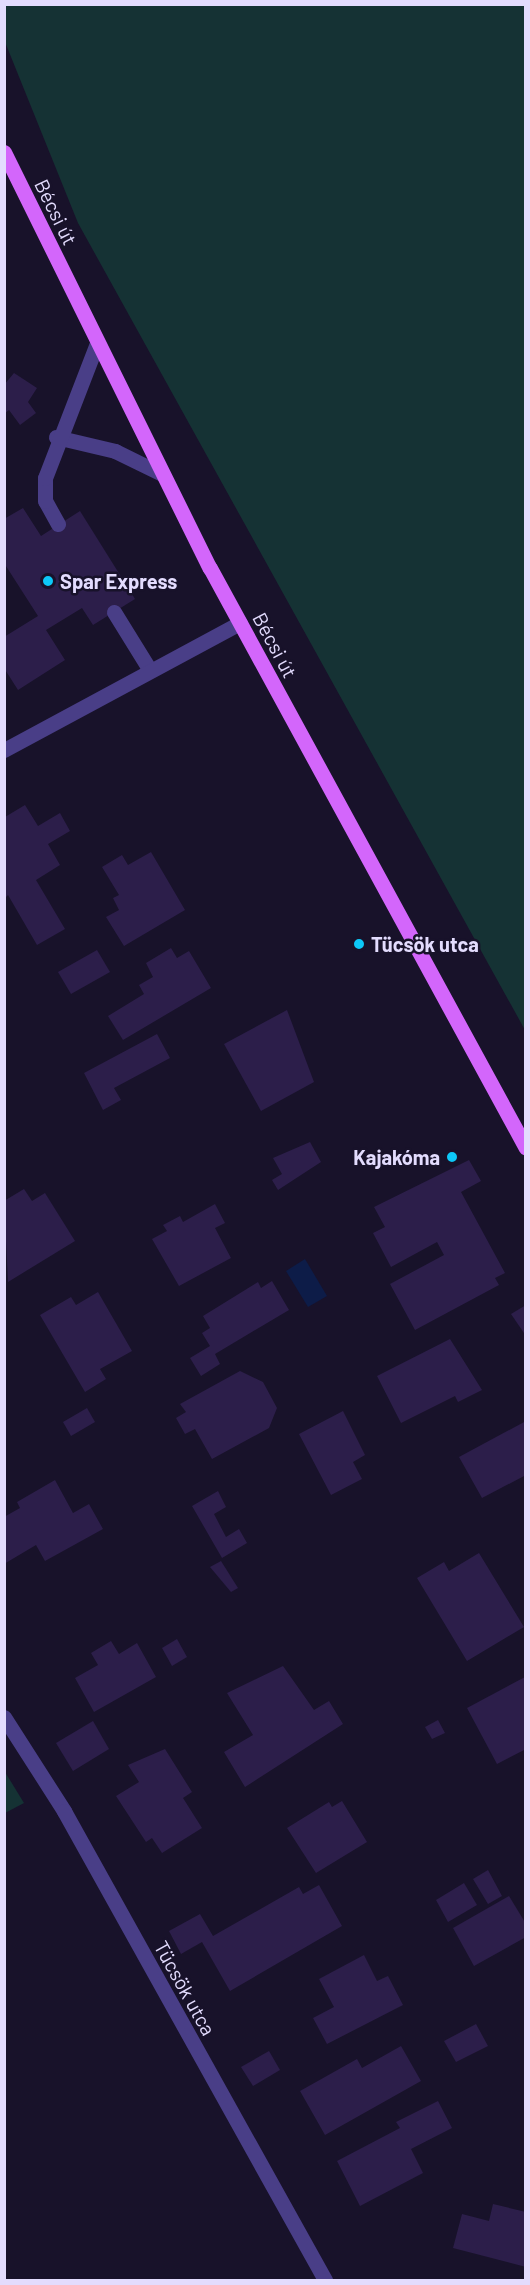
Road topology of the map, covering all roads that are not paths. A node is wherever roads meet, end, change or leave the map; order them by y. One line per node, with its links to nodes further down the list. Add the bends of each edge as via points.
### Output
1 (4, 152): 2 (main road, Bécsi út)
2 (97, 343): 3 (street); 4 (main road, Bécsi út)
3 (56, 437): 4 (street, via 115,451); 5 (street, via 44,494)
4 (162, 474): 7 (main road, Bécsi út)
5 (58, 524)
6 (114, 612): 8 (street)
7 (240, 623): 8 (street); 10 (main road, Bécsi út)
8 (148, 668): 9 (street)
9 (4, 750)
10 (525, 1148)
11 (4, 1717): 12 (street, Tücsök utca, via 64,1811)
12 (325, 2280)

